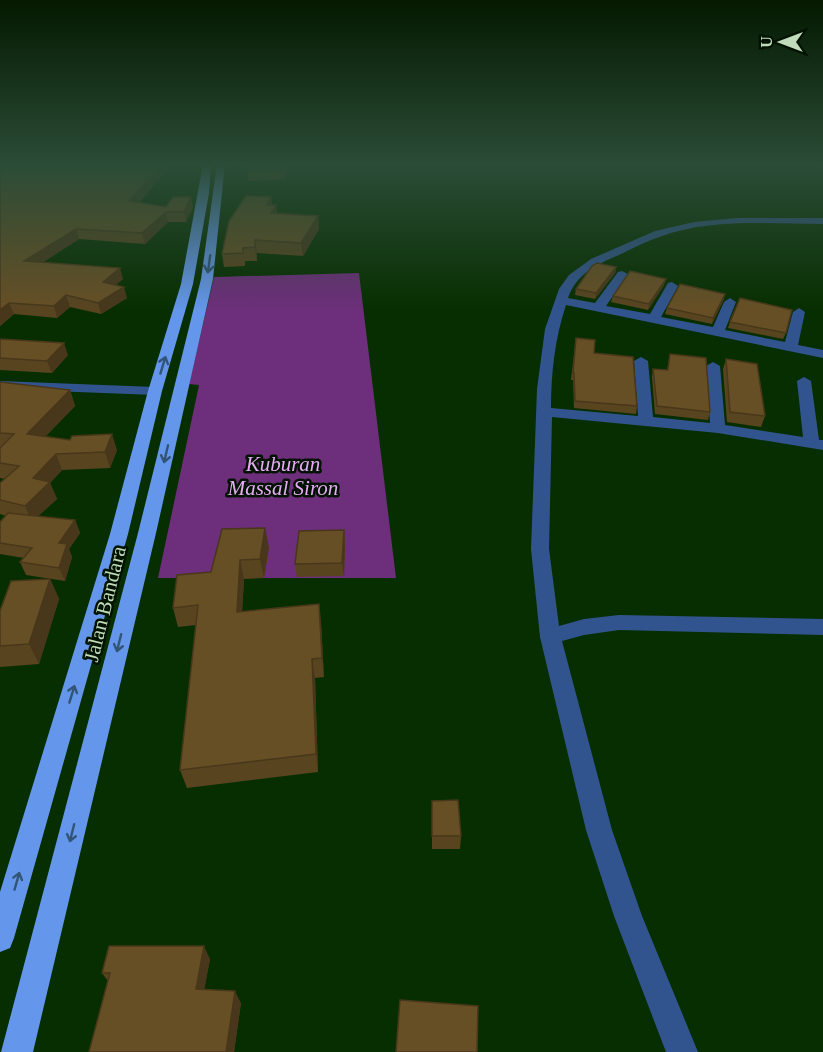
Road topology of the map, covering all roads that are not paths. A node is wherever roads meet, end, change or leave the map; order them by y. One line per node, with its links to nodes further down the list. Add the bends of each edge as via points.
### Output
1 (199, 213): 18 (highway, Jalan Bandara, one-way to 1, via 187,284)
2 (215, 213): 26 (highway, Jalan Bandara, one-way to 26, via 207,279 147,534)
3 (823, 221): 6 (street, via 694,225 659,233 590,264 573,277)
4 (622, 274): 8 (street)
5 (672, 286): 10 (street)
6 (561, 300): 8 (street); 19 (street, via 551,329)
7 (730, 302): 11 (street)
8 (599, 307): 10 (street)
9 (799, 312): 12 (street)
10 (654, 318): 11 (street)
11 (718, 332): 12 (street)
12 (791, 347): 13 (street)
13 (823, 354)
14 (641, 361): 20 (street)
15 (713, 366): 21 (street)
16 (804, 381): 22 (street)
17 (0, 385): 18 (street)
18 (155, 392): 25 (highway, Jalan Bandara, one-way to 18, via 119,534)
19 (543, 412): 20 (street); 24 (street, via 540,549)
20 (646, 420): 21 (street)
21 (718, 428): 22 (street)
22 (817, 444)
23 (823, 627): 24 (street, via 596,623)
24 (550, 637): 27 (street, via 598,830)
25 (0, 938)
26 (17, 1052)
27 (682, 1052)

